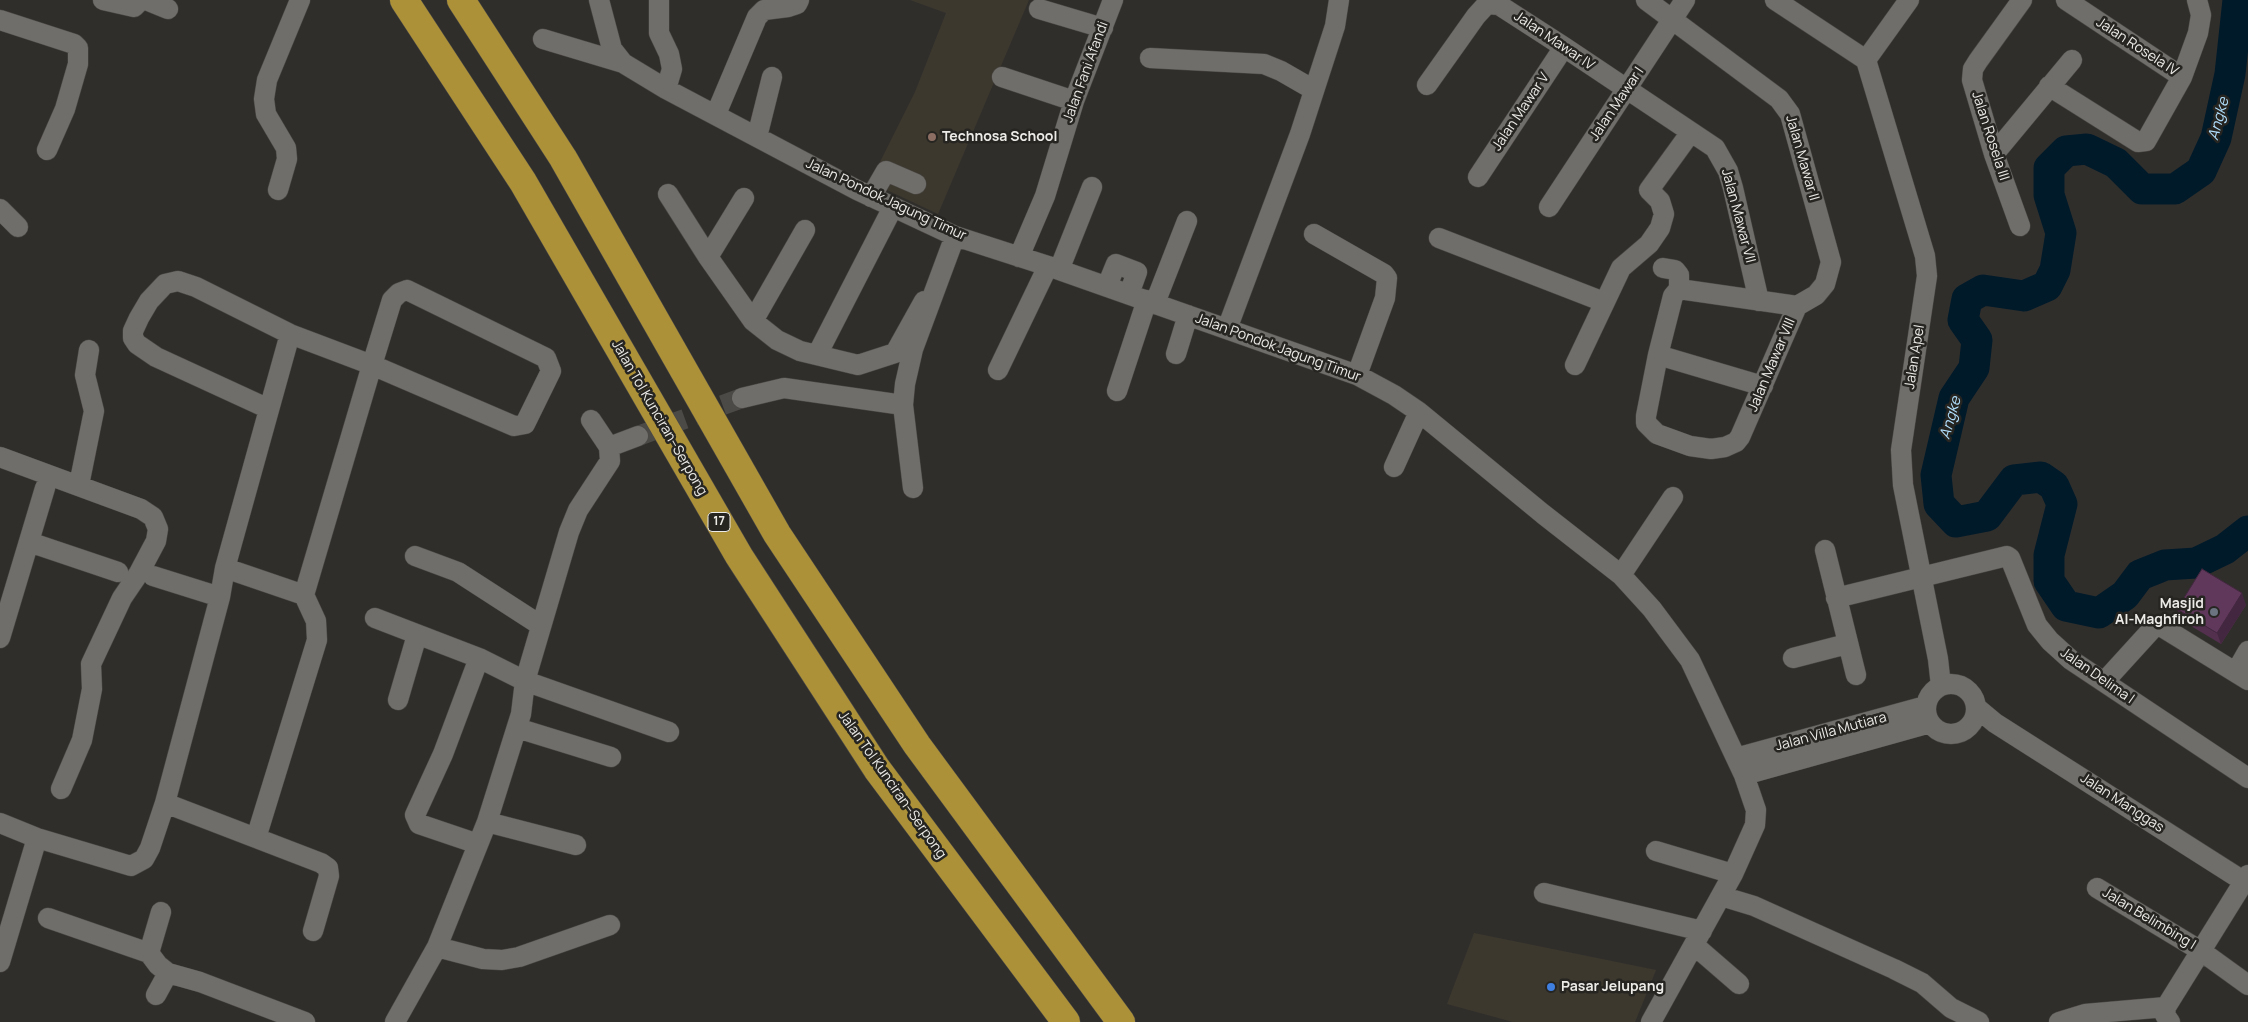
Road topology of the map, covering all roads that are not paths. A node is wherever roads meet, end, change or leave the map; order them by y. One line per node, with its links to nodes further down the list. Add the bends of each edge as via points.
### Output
1 (103, 0): 2 (street, via 134,7)
2 (141, 0)
3 (146, 0): 19 (street)
4 (300, 0): 47 (street, via 267,80 264,99 266,114 286,148 287,159)
5 (404, 0): 160 (highway, Jalan Tol Kunciran–Serpong / 17, via 523,182 739,556 877,769)
6 (461, 0): 161 (highway, via 563,158 777,534 917,745)
7 (599, 0): 29 (street, via 612,49)
8 (659, 0): 35 (street, via 659,32 672,69)
9 (799, 0): 39 (street, via 788,7 764,10 757,17)
10 (1112, 0): 23 (street, Jalan Fani Afandi)
11 (1339, 0): 36 (street, via 1335,26)
12 (1646, 0): 21 (street, Jalan Mawar II)
13 (1685, 0): 21 (street, Jalan Mawar I)
14 (1775, 0): 27 (street)
15 (1909, 0): 27 (street)
16 (2022, 0): 43 (street, Jalan Rosela III, via 1973,69 1972,80)
17 (2066, 0): 32 (street, Jalan Rosela IV)
18 (2197, 0): 32 (street, via 2201,15 2198,32)
19 (168, 8)
20 (1039, 9): 23 (street)
21 (1672, 18): 37 (street, Jalan Mawar I); 70 (street, Jalan Mawar II, via 1779,99 1790,114 1832,262 1825,284 1816,295)
22 (0, 20): 42 (street, via 78,48 78,64 65,109)
23 (1103, 28): 38 (street, Jalan Fani Afandi)
24 (542, 39): 29 (street, Jalan Pondok Jagung Timur)
25 (1564, 47): 33 (street, Jalan Mawar IV, via 1499,4 1487,4); 37 (street, Jalan Mawar IV); 44 (street, Jalan Mawar V)
26 (1150, 58): 36 (street, via 1264,64)
27 (1866, 60): 104 (street, Jalan Apel, via 1925,256 1927,276 1901,450 1903,485)
28 (2072, 60): 34 (street)
29 (622, 63): 35 (street, Jalan Pondok Jagung Timur)
30 (772, 77): 41 (street)
31 (1002, 77): 38 (street)
32 (2182, 77): 34 (street, via 2146,141 2141,143)
33 (1427, 85)
34 (2049, 86): 43 (street)
35 (666, 89): 39 (street, Jalan Pondok Jagung Timur)
36 (1314, 90): 73 (street)
37 (1627, 91): 40 (street, Jalan Mawar VII); 52 (street, Jalan Mawar I)
38 (1074, 101): 62 (street, Jalan Fani Afandi, via 1044,196)
39 (716, 114): 41 (street, Jalan Pondok Jagung Timur)
40 (1691, 132): 68 (street, Jalan Mawar VII, via 1715,148 1728,171); 69 (street, via 1649,190 1660,202 1664,214 1660,228 1649,244 1621,268)
41 (757, 137): 49 (street, Jalan Pondok Jagung Timur)
42 (47, 150)
43 (1994, 154): 55 (street, Jalan Rosela III)
44 (1478, 177)
45 (916, 184): 49 (street, via 886,171)
46 (1092, 187): 63 (street)
47 (278, 190)
48 (668, 194): 61 (street)
49 (871, 197): 51 (street, Jalan Pondok Jagung Timur)
50 (744, 198): 61 (street)
51 (893, 207): 59 (street, Jalan Pondok Jagung Timur); 76 (street)
52 (1548, 207)
53 (0, 209): 56 (street)
54 (1187, 221): 66 (street)
55 (2020, 226)
56 (18, 227)
57 (805, 230): 72 (street)
58 (1314, 234): 82 (street, via 1387,278 1385,298)
59 (955, 236): 62 (street, Jalan Pondok Jagung Timur); 86 (street, via 913,349)
60 (1439, 238): 69 (street)
61 (708, 256): 72 (street)
62 (1019, 257): 63 (street, Jalan Pondok Jagung Timur)
63 (1054, 268): 66 (street, Jalan Pondok Jagung Timur); 81 (street)
64 (1663, 268): 65 (street, via 1675,270 1679,275)
65 (1679, 289): 68 (street, Jalan Mawar VIII); 78 (street, Jalan Mawar VIII, via 1673,296)
66 (1143, 299): 71 (street, Jalan Pondok Jagung Timur); 84 (street)
67 (924, 301): 76 (street, via 895,353 858,365)
68 (1759, 301): 70 (street, Jalan Mawar VIII)
69 (1604, 302): 80 (street)
70 (1797, 306): 83 (street, Jalan Mawar VIII)
71 (1188, 315): 73 (street, Jalan Pondok Jagung Timur); 77 (street)
72 (753, 321): 76 (street, via 777,340 800,351)
73 (1227, 329): 82 (street, Jalan Pondok Jagung Timur)
74 (290, 334): 79 (street); 87 (street); 87 (street, via 178,281 165,284 149,301 133,331 137,344 156,357)
75 (89, 350): 94 (street, via 85,375 94,411)
76 (818, 353)
77 (1176, 354)
78 (1658, 355): 83 (street); 83 (street, Jalan Mawar VIII, via 1646,423 1657,434 1690,446 1711,450 1736,442)
79 (372, 365): 79 (street, via 392,300 407,290 546,358 551,371 525,424 514,426); 106 (street)
80 (1575, 365)
81 (998, 370)
82 (1357, 375): 88 (street, Jalan Pondok Jagung Timur)
83 (1763, 386)
84 (1117, 391)
85 (742, 398): 86 (street, via 784,388)
86 (904, 405): 96 (street)
87 (269, 409): 101 (street)
88 (1419, 412): 93 (street); 103 (street, Jalan Pondok Jagung Timur)
89 (591, 420): 91 (street)
90 (638, 436): 91 (street)
91 (609, 448): 110 (street, via 608,467 574,517)
92 (0, 458): 94 (street)
93 (1394, 467)
94 (79, 485): 130 (street, via 141,509 153,517 158,528 156,541 140,573 122,598 91,664 92,689 82,740)
95 (45, 488): 98 (street)
96 (913, 488)
97 (1673, 497): 103 (street)
98 (30, 542): 102 (street); 112 (street)
99 (1825, 550): 108 (street)
100 (415, 556): 110 (street, via 458,572)
101 (225, 568): 106 (street); 107 (street)
102 (118, 572)
103 (1621, 575): 128 (street, Jalan Pondok Jagung Timur, via 1652,609 1690,660)
104 (1922, 575): 108 (street); 120 (street, Jalan Delima I, via 2007,556 2037,625 2071,660); 121 (street, Jalan Apel, via 1938,659)
105 (153, 576): 107 (street)
106 (304, 595): 135 (street, via 316,621 317,640)
107 (220, 597): 131 (street)
108 (1836, 598): 113 (street)
109 (375, 618): 111 (street)
110 (540, 625): 119 (street)
111 (417, 635): 115 (street); 122 (street)
112 (0, 638)
113 (1847, 644): 116 (street); 117 (street)
114 (2248, 651): 118 (street)
115 (479, 658): 119 (street); 136 (street, via 443,754 415,815 419,824)
116 (1793, 658)
117 (1856, 675)
118 (2242, 676): 120 (street, via 2162,627 2155,626)
119 (525, 680): 125 (street); 126 (street)
120 (2104, 682): 129 (street, Jalan Delima I)
121 (1947, 685): 123 (street, via 1931,694); 124 (street, via 1965,688 1973,697)
122 (398, 700)
123 (1928, 715): 124 (street, via 1938,730 1946,734 1956,734); 128 (street, Jalan Villa Mutiara)
124 (1974, 716): 140 (street, Jalan Manggas, via 1995,724)
125 (517, 728): 127 (street); 132 (street)
126 (669, 732)
127 (611, 757)
128 (1740, 766): 139 (street, Jalan Pondok Jagung Timur, via 1756,810 1755,825)
129 (2248, 778)
130 (61, 789)
131 (165, 802): 134 (street, via 150,848 144,859 131,866); 135 (street)
132 (487, 822): 136 (street); 137 (street)
133 (0, 823): 134 (street)
134 (37, 838): 152 (street)
135 (256, 838): 147 (street, via 328,868 329,876)
136 (478, 844): 149 (street)
137 (576, 846)
138 (1656, 851): 139 (street)
139 (1733, 874): 143 (street, Jalan Pondok Jagung Timur)
140 (2247, 880): 150 (street)
141 (2097, 888): 150 (street, Jalan Belimbing I)
142 (1544, 893): 148 (street)
143 (1722, 896): 148 (street, Jalan Pondok Jagung Timur); 163 (street, via 1754,906 1894,969 1922,983 1951,1008)
144 (161, 912): 151 (street)
145 (48, 918): 151 (street)
146 (610, 925): 149 (street, via 502,960 484,959)
147 (313, 931)
148 (1698, 938): 154 (street); 162 (street, Jalan Pondok Jagung Timur)
149 (437, 947): 159 (street)
150 (2201, 951): 155 (street, Jalan Belimbing I); 157 (street)
151 (149, 952): 153 (street)
152 (0, 962)
153 (168, 973): 156 (street); 158 (street)
154 (1739, 984)
155 (2248, 985)
156 (156, 995)
157 (2168, 1014): 164 (street, via 2085,1014)
158 (304, 1022)
159 (394, 1022)
160 (1066, 1022)
161 (1121, 1022)
162 (1651, 1022)
163 (1979, 1022)
164 (2059, 1022)

